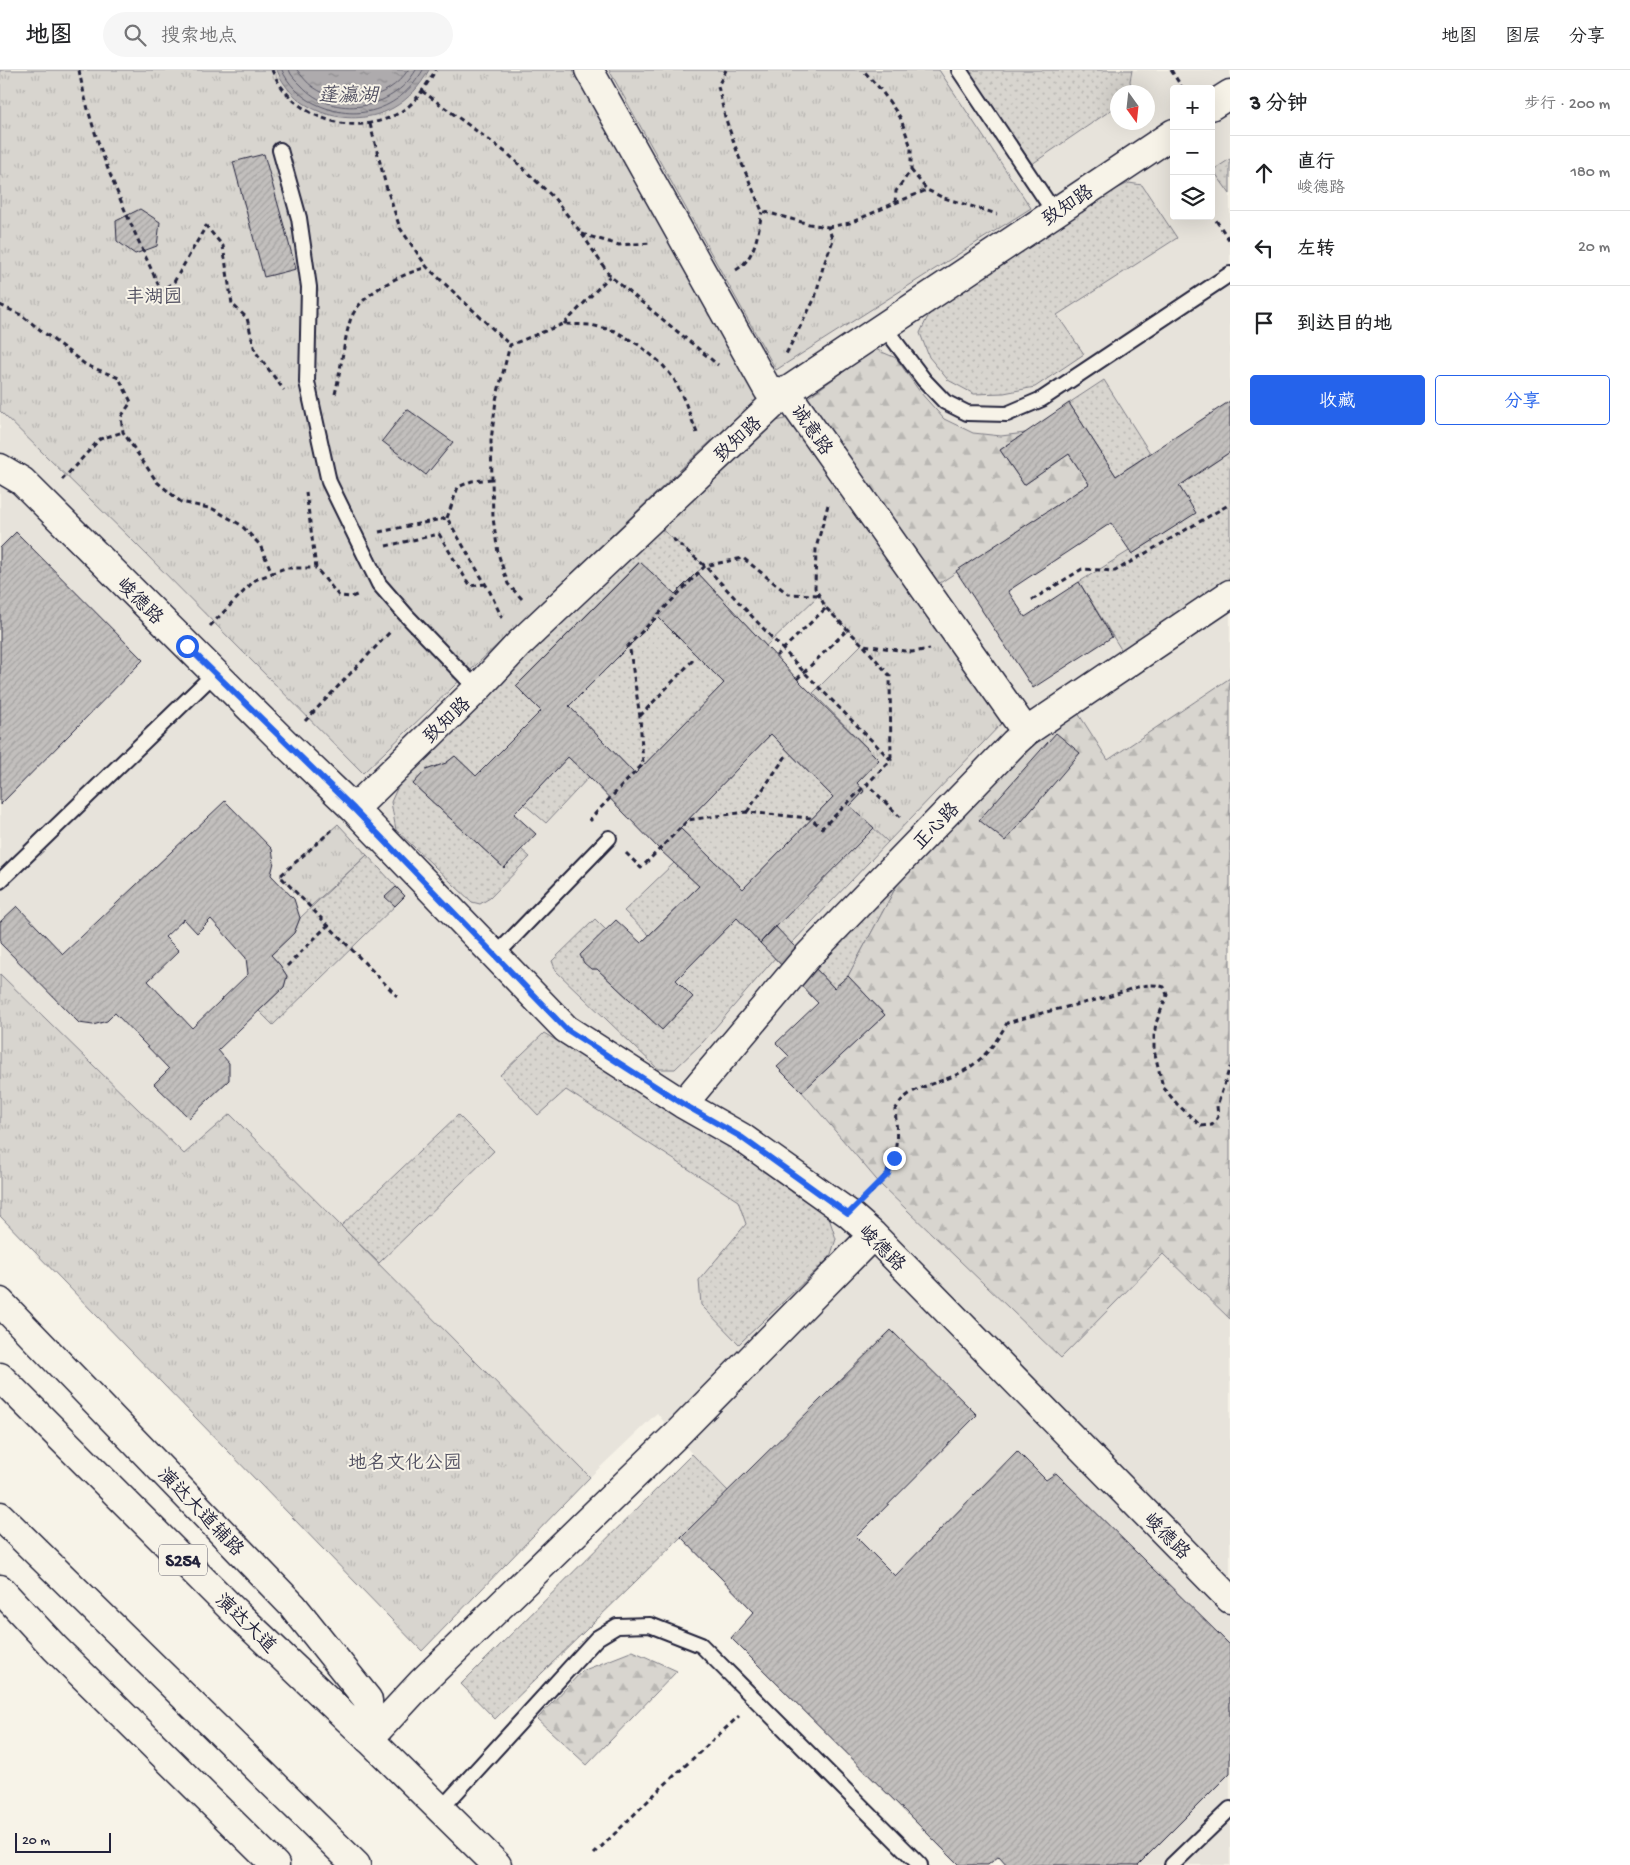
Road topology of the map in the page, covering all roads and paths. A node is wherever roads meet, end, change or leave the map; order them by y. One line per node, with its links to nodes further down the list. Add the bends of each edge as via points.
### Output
1 (79, 70): 37 (path, via 84,99 113,183 160,291 174,282 206,226 223,246 232,304 247,318 254,351 294,402)
2 (272, 70): 13 (path, via 282,90 297,105 318,117 340,124)
3 (436, 70): 10 (path)
4 (589, 70): 30 (street, 诚意路)
5 (726, 70): 19 (path, via 718,86 725,117)
6 (863, 70): 16 (path, via 900,117 912,147)
7 (958, 70): 20 (lane)
8 (1171, 70): 9 (path)
9 (1181, 85)
10 (422, 91): 13 (path, via 406,109); 24 (path, via 508,154 554,198)
11 (1230, 94): 12 (street)
12 (1215, 103)
13 (370, 124): 27 (path, via 400,228)
14 (1170, 135): 20 (street, 致知路)
15 (280, 150): 37 (lane, via 299,218 309,287 307,382)
16 (911, 170): 17 (path); 18 (path, via 896,191)
17 (927, 190): 18 (path); 23 (path, via 1013,219)
18 (895, 203): 22 (path, via 850,223)
19 (762, 211): 22 (path); 30 (path, via 755,247 740,267)
20 (1054, 212): 23 (street, 致知路)
21 (1215, 219): 25 (path)
22 (828, 227): 36 (path, via 833,240 815,298 776,370)
23 (1023, 233): 33 (street, 致知路)
24 (582, 234): 26 (path, via 619,245); 29 (path)
25 (1230, 241)
26 (660, 242)
27 (427, 267): 34 (path); 37 (path, via 408,273 366,297 351,320 335,394)
28 (1230, 274): 33 (lane, via 1042,399 1007,414 967,413 945,402)
29 (610, 276): 32 (path); 35 (path)
30 (708, 284): 36 (street, 诚意路, via 768,390)
31 (0, 305): 38 (path, via 22,315 86,365 119,378 131,402 122,417)
32 (563, 324): 34 (path); 39 (path, via 615,330 661,363 674,379)
33 (884, 327): 36 (street, 致知路)
34 (510, 346): 42 (path, via 496,400 491,441)
35 (723, 370)
36 (786, 392): 41 (street, 诚意路); 46 (street, 致知路)
37 (310, 399): 47 (lane, via 329,482)
38 (123, 432): 43 (path, via 100,439); 51 (path, via 157,482 181,502 213,509 241,525 260,546)
39 (698, 438)
40 (0, 468): 43 (street, 峻德路, via 22,481)
41 (847, 477): 54 (path, via 829,503 816,548 815,588); 62 (street, 诚意路)
42 (492, 479): 45 (path, via 458,486); 56 (path, via 498,553 508,584)
43 (41, 501): 63 (street, 峻德路)
44 (1230, 504): 55 (path, via 1116,571 1082,569)
45 (447, 518): 47 (path); 52 (path)
46 (652, 518): 49 (path); 60 (street, 致知路)
47 (356, 537): 48 (lane)
48 (363, 551): 52 (path, via 439,534 470,586); 58 (lane, via 379,584)
49 (705, 566): 54 (path, via 743,558 788,594); 64 (path); 71 (path, via 627,647)
50 (316, 568): 51 (path, via 285,568)
51 (272, 573): 63 (path, via 255,580)
52 (485, 584): 60 (path, via 509,635)
53 (1230, 594): 72 (street, 正心路)
54 (819, 595): 57 (path)
55 (1032, 600)
56 (524, 601)
57 (826, 608): 59 (path); 64 (path)
58 (406, 615): 70 (lane); 73 (path)
59 (847, 630): 61 (path); 67 (path)
60 (519, 644): 70 (street, 致知路)
61 (863, 645): 62 (path, via 912,652); 75 (path, via 890,676)
62 (965, 645): 72 (street, 诚意路)
63 (187, 646): 68 (street, 峻德路)
64 (783, 649): 65 (path); 67 (path)
65 (776, 656)
66 (693, 660): 71 (path)
67 (804, 672): 69 (path); 75 (path)
68 (215, 673): 73 (street, 峻德路); 81 (lane)
69 (797, 679)
70 (477, 689): 77 (street, 致知路)
71 (640, 717): 79 (path, via 644,764 590,819)
72 (1026, 732): 80 (street, 正心路)
73 (284, 742): 77 (street, 峻德路)
74 (786, 756): 78 (path)
75 (891, 760): 76 (path)
76 (867, 784): 78 (path, via 822,828 810,818); 80 (path)
77 (354, 809): 82 (path, via 280,876); 83 (street, 峻德路)
78 (746, 812): 79 (path, via 688,820 641,868)
79 (609, 838): 83 (lane)
80 (922, 839): 87 (street, 正心路, via 806,958)
81 (0, 881)
82 (328, 925): 84 (path); 85 (path)
83 (496, 956): 87 (street, 峻德路, via 566,1029)
84 (288, 966)
85 (397, 996)
86 (1230, 1068): 88 (path, via 1217,1106 1218,1117 1212,1125 1201,1126 1163,1087 1154,1036 1166,995 1164,987 1156,984 1007,1023 997,1041 962,1072 904,1098 895,1110 894,1158 888,1174)
87 (683, 1104): 88 (street, 峻德路, via 741,1137)
88 (848, 1214): 89 (street, 峻德路)
89 (873, 1235): 94 (street, 峻德路); 96 (street, via 675,1436 422,1682)
90 (0, 1302): 96 (street, 演达大道辅路, via 293,1606 368,1700)
91 (0, 1378): 96 (street, 演达大道 / S254, via 232,1609)
92 (0, 1516): 101 (street)
93 (0, 1589): 100 (street, via 55,1648)
94 (1230, 1599)
95 (746, 1710): 99 (path)
96 (369, 1739): 97 (street, 演达大道 / S254)
97 (440, 1809): 102 (street, 演达大道 / S254); 103 (lane, via 597,1638 618,1626 650,1625 701,1645)
98 (1230, 1809): 104 (lane)
99 (594, 1854)
100 (275, 1865)
101 (356, 1865)
102 (497, 1865)
103 (920, 1865)
104 (1172, 1865)

